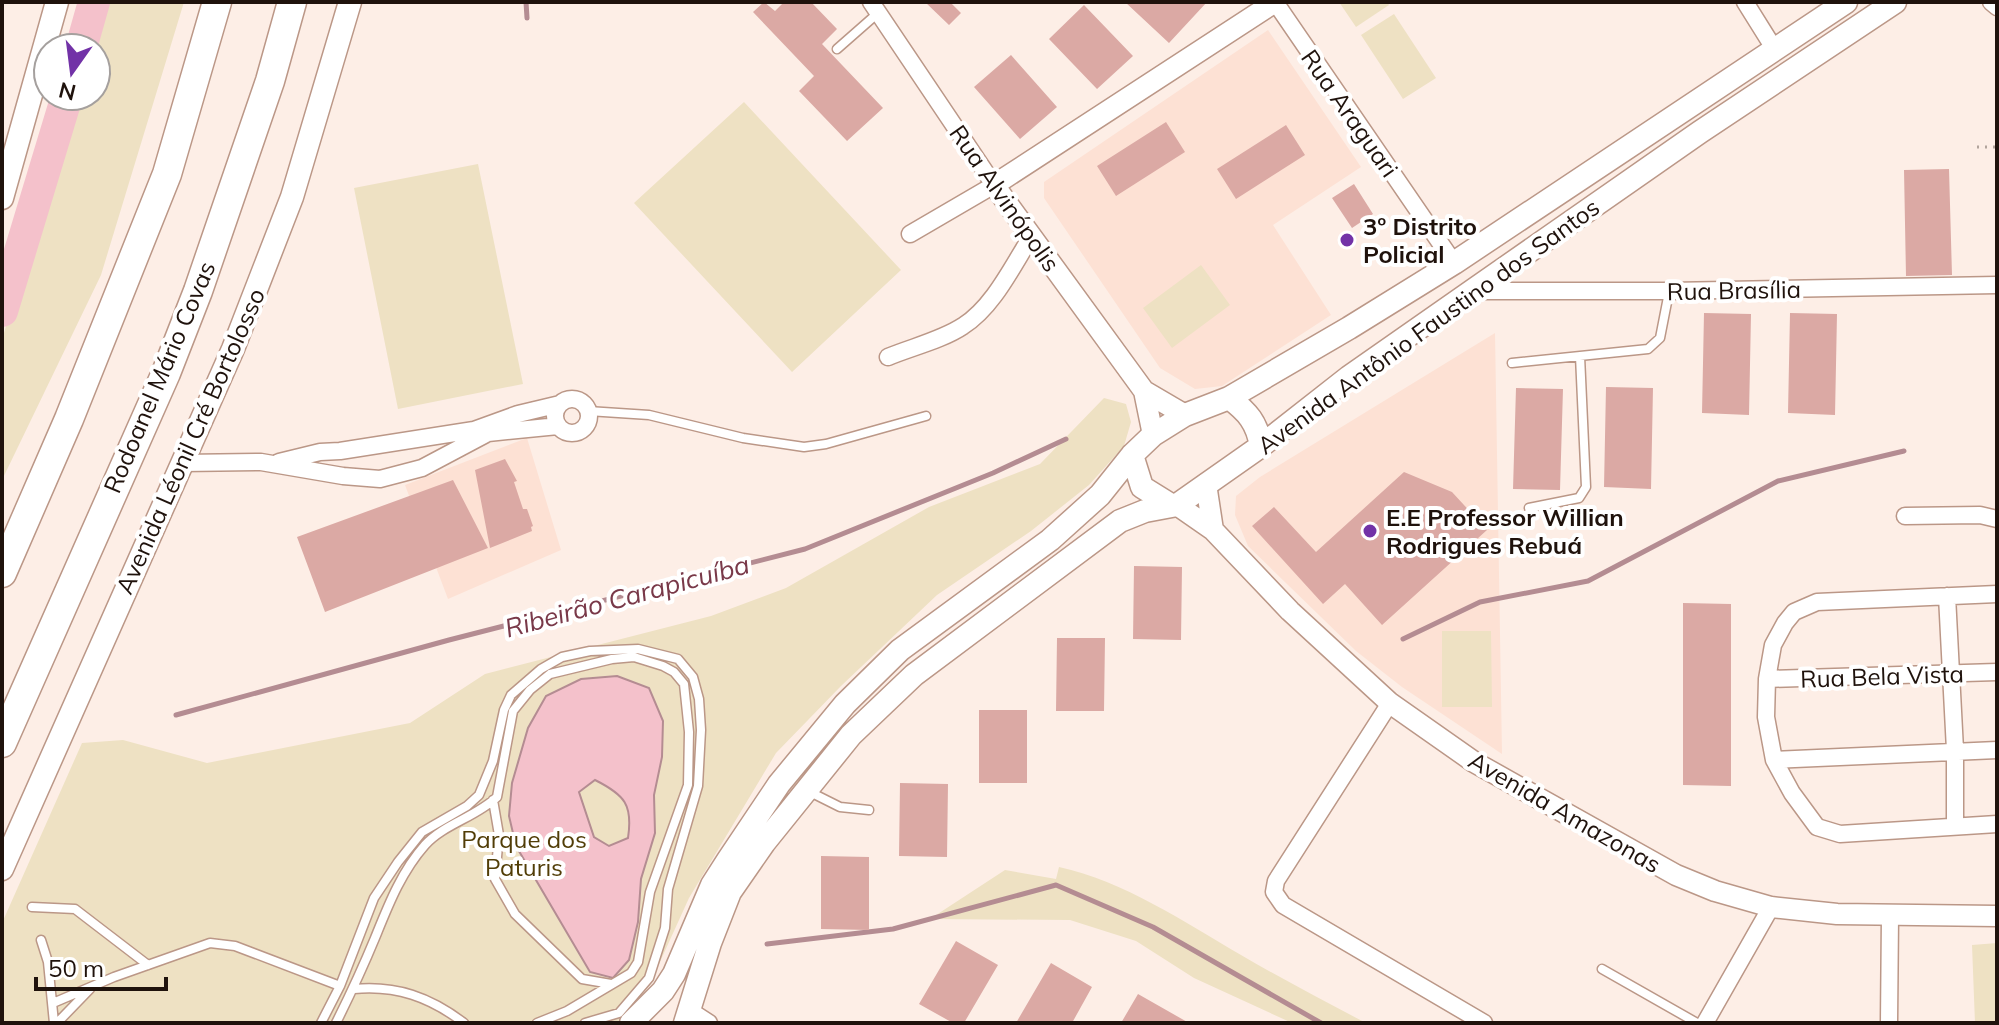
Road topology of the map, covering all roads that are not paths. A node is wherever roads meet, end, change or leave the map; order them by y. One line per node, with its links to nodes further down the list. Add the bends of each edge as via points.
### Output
1 (57, 2): 15 (main road)
2 (217, 2): 43 (highway, via 162,188)
3 (292, 2): 50 (highway, Rodoanel Mário Covas, via 270,81 166,373)
4 (350, 2): 35 (main road, Avenida Léonil Cré Bortolosso, via 292,197)
5 (1275, 2): 14 (street); 18 (street, Rua Araguari)
6 (1745, 2): 13 (street)
7 (1846, 2): 13 (main road, Avenida Antônio Faustino dos Santos)
8 (1895, 2): 20 (main road, Avenida Antônio Faustino dos Santos)
9 (1991, 2): 11 (street)
10 (875, 7): 12 (lane); 14 (street, Rua Alvinópolis)
11 (1997, 7)
12 (837, 49)
13 (1775, 50): 18 (main road, Avenida Antônio Faustino dos Santos)
14 (994, 185): 16 (street); 17 (street, Rua Alvinópolis)
15 (2, 198)
16 (910, 234)
17 (1031, 237): 23 (street, via 990,300 962,327); 25 (street, Rua Alvinópolis)
18 (1454, 263): 26 (main road, Avenida Antônio Faustino dos Santos)
19 (1997, 285): 21 (street, Rua Brasília)
20 (1472, 291): 21 (street, Rua Brasília); 33 (main road, Avenida Antônio Faustino dos Santos)
21 (1669, 291): 22 (lane, via 1660,338 1653,347)
22 (1580, 356): 24 (lane); 39 (lane, via 1586,487 1579,498)
23 (888, 357)
24 (1512, 363)
25 (1144, 391): 29 (street, Rua Alvinópolis); 32 (street, Rua Alvinópolis)
26 (1229, 398): 29 (main road, Avenida Antônio Faustino dos Santos); 33 (main road, via 1252,418)
27 (560, 404): 28 (street, via 576,400); 31 (street, via 555,414); 36 (street, via 474,430)
28 (588, 411): 30 (lane, via 649,415 804,447); 31 (street, via 589,420 579,431)
29 (1185, 415): 32 (main road, Avenida Antônio Faustino dos Santos)
30 (926, 416)
31 (558, 426): 36 (street, via 488,433 422,468 380,479)
32 (1153, 435): 34 (main road, Avenida Antônio Faustino dos Santos)
33 (1261, 446): 37 (main road, Avenida Antônio Faustino dos Santos)
34 (1132, 455): 38 (main road, via 1142,487); 79 (main road, Avenida Antônio Faustino dos Santos, via 1100,495 1050,540 900,650 845,704 779,784 734,851 712,885 674,974)
35 (182, 463): 36 (street); 59 (main road, Avenida Léonil Cré Bortolosso)
36 (273, 463)
37 (1206, 484): 38 (main road, Avenida Antônio Faustino dos Santos); 42 (street)
38 (1174, 505): 42 (street, Avenida Amazonas); 54 (main road, Avenida Antônio Faustino dos Santos, via 1120,521 914,675 851,735)
39 (1529, 508)
40 (1905, 516): 41 (street)
41 (1997, 519)
42 (1213, 530): 49 (street, Avenida Amazonas, via 1290,611)
43 (2, 573)
44 (1997, 594): 45 (street)
45 (1947, 596): 47 (street); 48 (street, via 1817,602 1794,612 1773,645)
46 (1997, 672): 47 (street, Rua Bela Vista)
47 (1951, 674): 48 (street, Rua Bela Vista); 51 (street)
48 (1767, 679): 53 (street, via 1766,717)
49 (1390, 703): 61 (street, Avenida Amazonas, via 1474,762 1676,875); 81 (street, via 1276,881 1274,892 1283,905)
50 (2, 743)
51 (1955, 750): 52 (street); 53 (street); 58 (street)
52 (1997, 750)
53 (1774, 760): 58 (street, via 1817,827 1840,834)
54 (806, 790): 56 (lane, via 840,807); 72 (main road, Avenida Antônio Faustino dos Santos, via 730,892)
55 (493, 800): 67 (lane, via 499,835 495,879 515,914 582,979); 67 (lane, via 513,711 550,674 634,657 663,666 684,684 688,785 650,892 638,962 631,973); 70 (lane, via 425,844 397,885)
56 (869, 810)
57 (1997, 824): 58 (street)
58 (1955, 826)
59 (2, 869)
60 (32, 907): 65 (lane, via 75,909)
61 (1771, 907): 62 (street, Avenida Amazonas); 83 (street)
62 (1890, 916): 63 (street, Avenida Amazonas); 84 (street)
63 (1997, 916)
64 (41, 940): 71 (lane)
65 (148, 965): 68 (lane); 69 (lane, via 210,943 235,946)
66 (1602, 969): 82 (lane)
67 (611, 984): 77 (lane)
68 (93, 986): 71 (lane); 73 (lane)
69 (340, 986): 74 (lane); 78 (lane, via 374,898 398,862 422,832 479,795 511,695 562,657 638,649 678,659 693,677 701,730 698,786 649,978 619,1013)
70 (354, 989): 75 (lane); 76 (lane, via 395,989 432,1001)
71 (53, 1003): 73 (lane)
72 (687, 1017): 80 (street)
73 (55, 1023)
74 (321, 1023)
75 (336, 1023)
76 (464, 1023)
77 (537, 1023)
78 (585, 1023)
79 (631, 1023)
80 (709, 1023)
81 (1484, 1023)
82 (1697, 1023)
83 (1705, 1023)
84 (1889, 1023)

